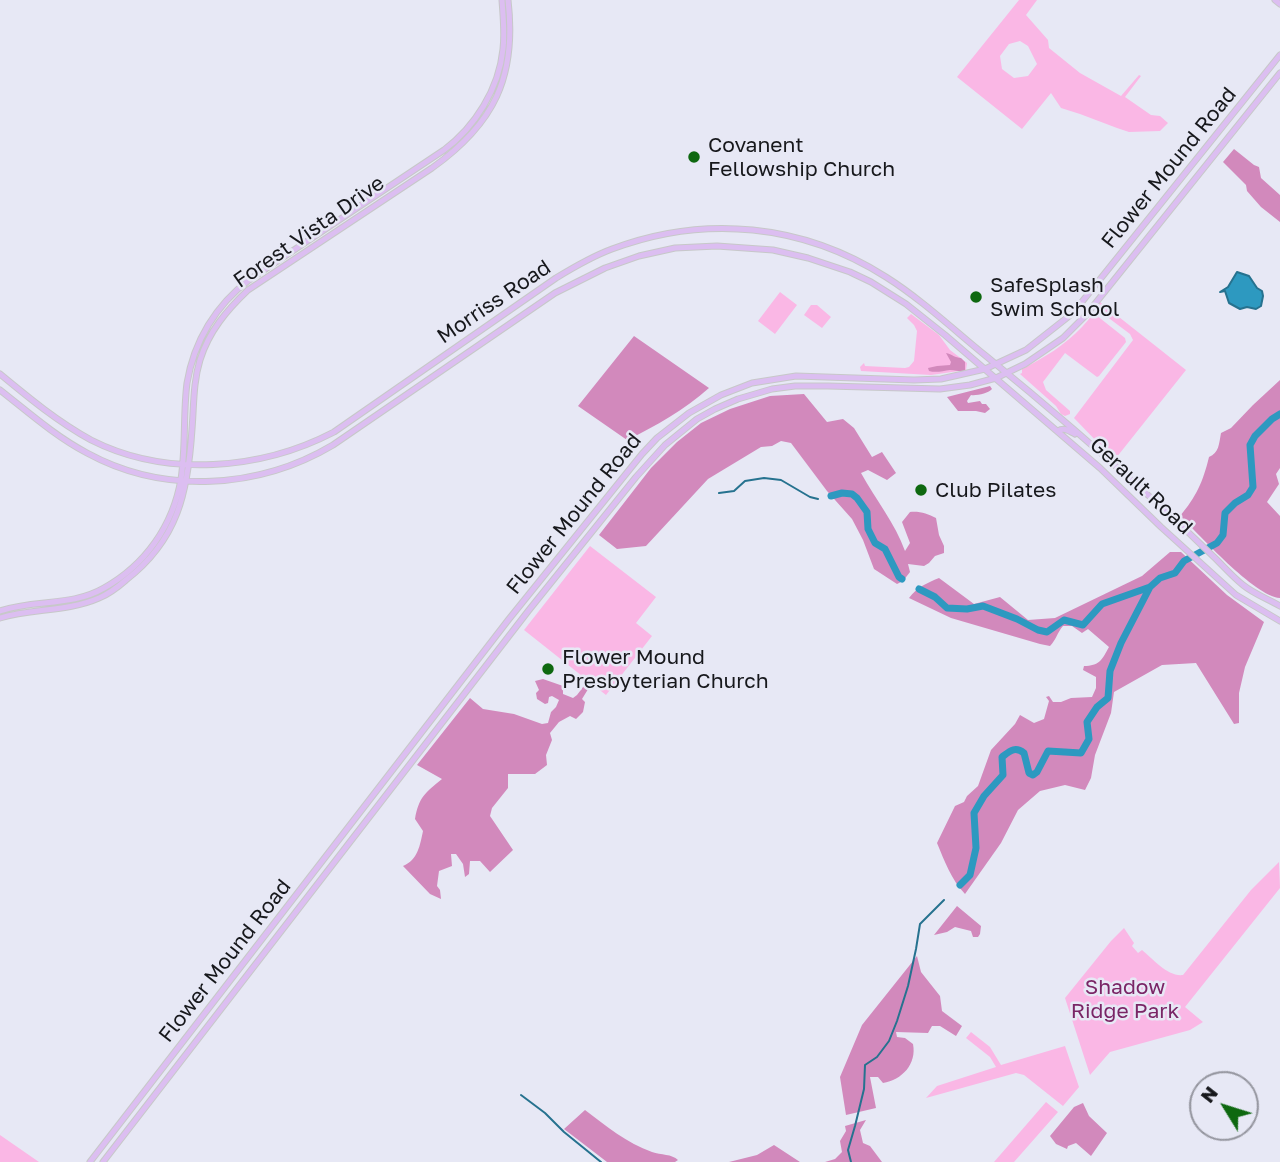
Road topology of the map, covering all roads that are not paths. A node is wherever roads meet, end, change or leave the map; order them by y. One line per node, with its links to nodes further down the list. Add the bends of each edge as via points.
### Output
1 (502, 0): 23 (main road, Forest Vista Drive, via 502,59 491,91 467,130 249,280 208,324 188,381)
2 (508, 0): 23 (main road, Forest Vista Drive, via 511,34 505,72 499,92 472,134 432,168 248,290 219,321 195,377)
3 (1275, 0): 4 (main road)
4 (1280, 4)
5 (1280, 55): 7 (main road, Flower Mound Road)
6 (1280, 73): 8 (main road, Flower Mound Road)
7 (1094, 288): 8 (main road, via 1088,300); 10 (main road, Flower Mound Road, via 1073,313 1026,351)
8 (1092, 307): 13 (main road, Flower Mound Road, via 1063,338)
9 (965, 352): 11 (main road, Morriss Road); 12 (main road); 24 (main road, Morriss Road, via 906,304 850,272 773,250 670,249 622,261 563,288 314,456 256,476)
10 (996, 364): 11 (main road, Flower Mound Road); 13 (main road, Morriss Road); 23 (main road, Morriss Road, via 889,278 844,253 804,238 766,231 684,230 611,249 577,265 318,441 257,459)
11 (985, 369): 12 (main road, Flower Mound Road); 16 (main road, Gerault Road)
12 (971, 372): 15 (main road, Flower Mound Road, via 940,379)
13 (1007, 373): 16 (main road, Flower Mound Road); 22 (main road, Gerault Road)
14 (0, 374): 23 (main road, Morriss Road, via 89,439 127,455)
15 (856, 378): 17 (main road, Flower Mound Road, via 796,376); 18 (main road)
16 (996, 378): 18 (main road, Flower Mound Road, via 940,389); 21 (main road, Gerault Road)
17 (741, 387): 20 (main road, via 740,393); 30 (main road, Flower Mound Road, via 689,413 657,438)
18 (857, 387): 20 (main road, Flower Mound Road, via 780,388)
19 (0, 390): 24 (main road, Morriss Road, via 89,454 143,475)
20 (723, 405): 32 (main road, Flower Mound Road, via 665,445)
21 (1058, 431): 22 (main road, via 1065,429); 26 (main road, Gerault Road)
22 (1084, 438): 25 (main road, Gerault Road)
23 (186, 465): 24 (main road, Forest Vista Drive)
24 (183, 481): 28 (main road, Forest Vista Drive, via 151,549 120,578 102,590 59,603); 29 (main road, Forest Vista Drive, via 177,514 162,545 114,589 78,606)
25 (1171, 515): 26 (main road); 27 (main road, Gerault Road, via 1244,586)
26 (1160, 527): 31 (main road, Gerault Road, via 1236,594)
27 (1280, 606)
28 (0, 611)
29 (0, 618)
30 (509, 619): 32 (main road); 33 (main road, Flower Mound Road)
31 (1280, 621)
32 (517, 626): 34 (main road, Flower Mound Road)
33 (90, 1162)
34 (103, 1162)

